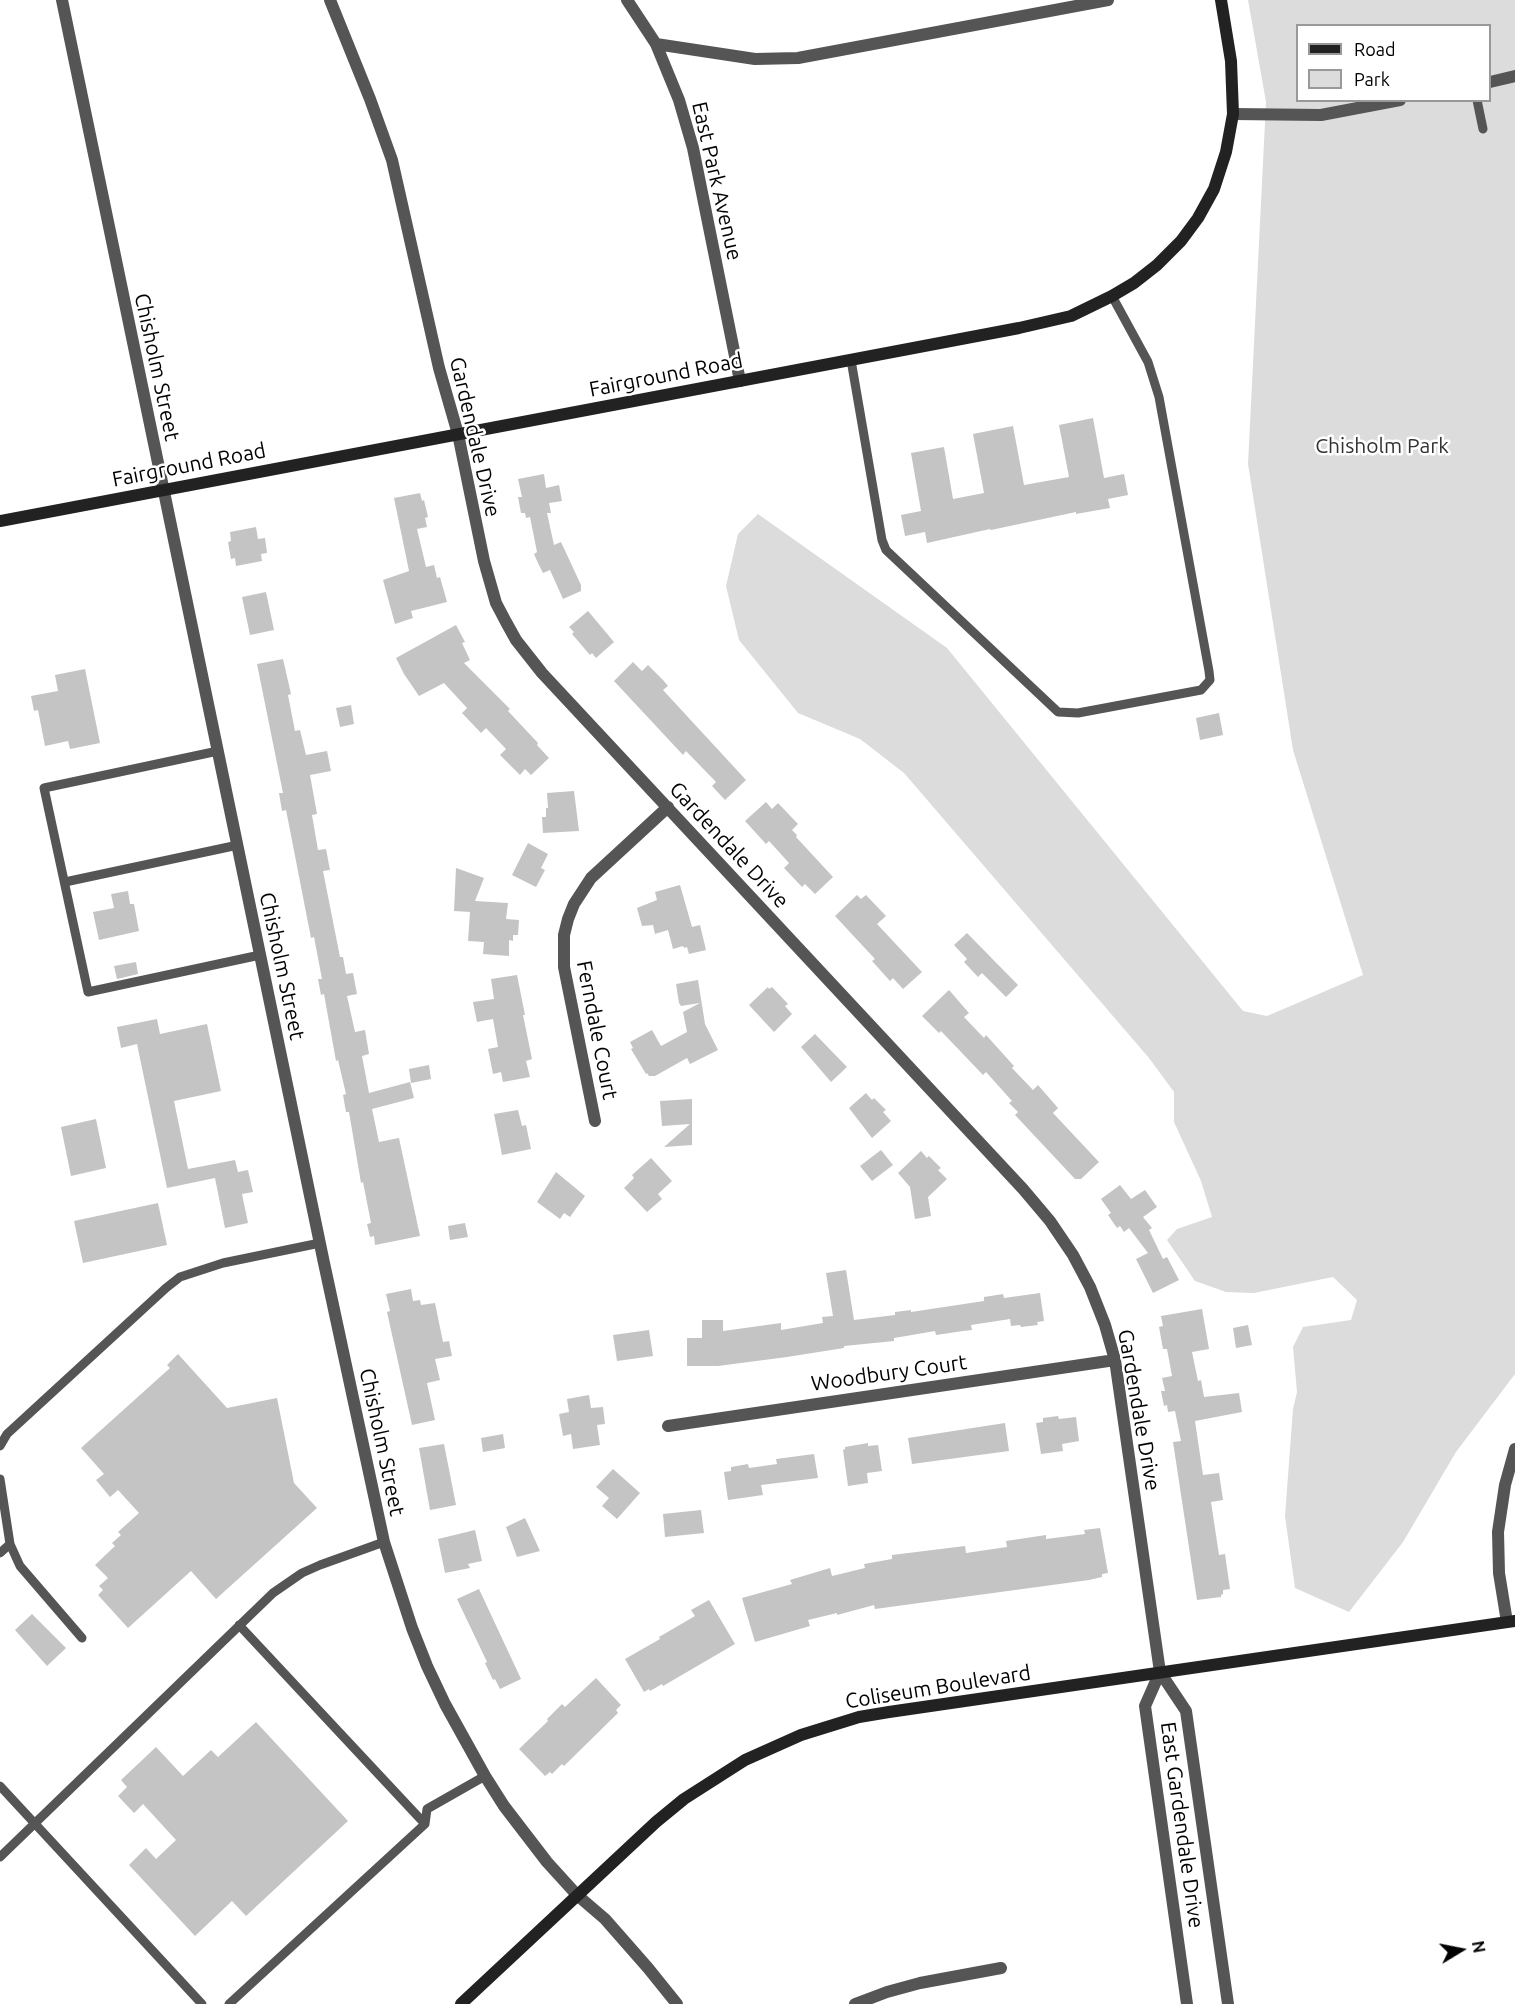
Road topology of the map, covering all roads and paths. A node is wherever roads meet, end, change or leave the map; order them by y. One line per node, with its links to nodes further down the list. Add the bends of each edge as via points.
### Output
1 (62, 0): 17 (street, Chisholm Street)
2 (330, 0): 16 (street, Gardendale Drive, via 392,160 439,368)
3 (627, 0): 6 (street, East Park Avenue)
4 (1108, 0): 6 (street, via 798,58 755,59)
5 (1221, 0): 11 (street, Fairground Road, via 1231,61)
6 (656, 44): 15 (street, East Park Avenue, via 693,148)
7 (1515, 76): 8 (street)
8 (1491, 81)
9 (1389, 102): 11 (street, via 1321,115)
10 (1477, 102): 12 (lane)
11 (1233, 114): 13 (street, Fairground Road, via 1214,189 1198,218 1157,266)
12 (1483, 129)
13 (1112, 296): 14 (street, Fairground Road, via 1051,321); 14 (lane, via 1148,362 1159,397 1209,671 1210,681 1201,690 1078,713 1058,712 886,550)
14 (851, 360): 15 (street, Fairground Road)
15 (740, 381): 16 (street, Fairground Road)
16 (458, 434): 17 (street, Fairground Road); 20 (street, Gardendale Drive, via 493,593 516,640)
17 (164, 489): 18 (street, Fairground Road); 19 (street, Chisholm Street)
18 (0, 521)
19 (218, 751): 21 (street, Chisholm Street); 22 (lane, via 44,788)
20 (668, 807): 24 (street, Ferndale Court, via 591,878 574,904 564,935 564,968); 26 (street, Gardendale Drive, via 1050,1221 1090,1287)
21 (238, 845): 22 (lane); 23 (street, Chisholm Street)
22 (65, 882): 23 (lane, via 88,992)
23 (260, 955): 25 (street, Chisholm Street)
24 (595, 1121)
25 (320, 1243): 28 (lane, via 223,1263 180,1277 7,1434); 31 (street, Chisholm Street)
26 (1115, 1360): 27 (street, Woodbury Court); 37 (street, Gardendale Drive)
27 (668, 1426)
28 (0, 1446)
29 (1515, 1449): 34 (street, via 1498,1532 1499,1573)
30 (0, 1479): 32 (lane)
31 (384, 1542): 35 (lane, via 302,1574 273,1593); 38 (street, Chisholm Street, via 428,1666)
32 (10, 1544): 33 (lane); 36 (lane, via 20,1566)
33 (0, 1552)
34 (1511, 1622): 37 (street, Coliseum Boulevard)
35 (239, 1625): 40 (lane); 41 (lane)
36 (82, 1638)
37 (1160, 1672): 43 (street, Coliseum Boulevard, via 889,1712 801,1735 745,1760 684,1799); 50 (street, East Gardendale Drive, via 1145,1706); 51 (street, East Gardendale Drive, via 1186,1711)
38 (485, 1776): 41 (lane, via 427,1809); 43 (street, Chisholm Street, via 525,1834)
39 (0, 1786): 40 (lane)
40 (34, 1822): 42 (lane); 45 (lane)
41 (425, 1824): 46 (lane)
42 (0, 1857)
43 (577, 1895): 47 (street, Coliseum Boulevard); 48 (street, Chisholm Street, via 604,1919)
44 (1001, 1968): 49 (street, via 921,1983)
45 (202, 2004)
46 (229, 2004)
47 (461, 2004)
48 (677, 2004)
49 (855, 2004)
50 (1187, 2004)
51 (1228, 2004)

